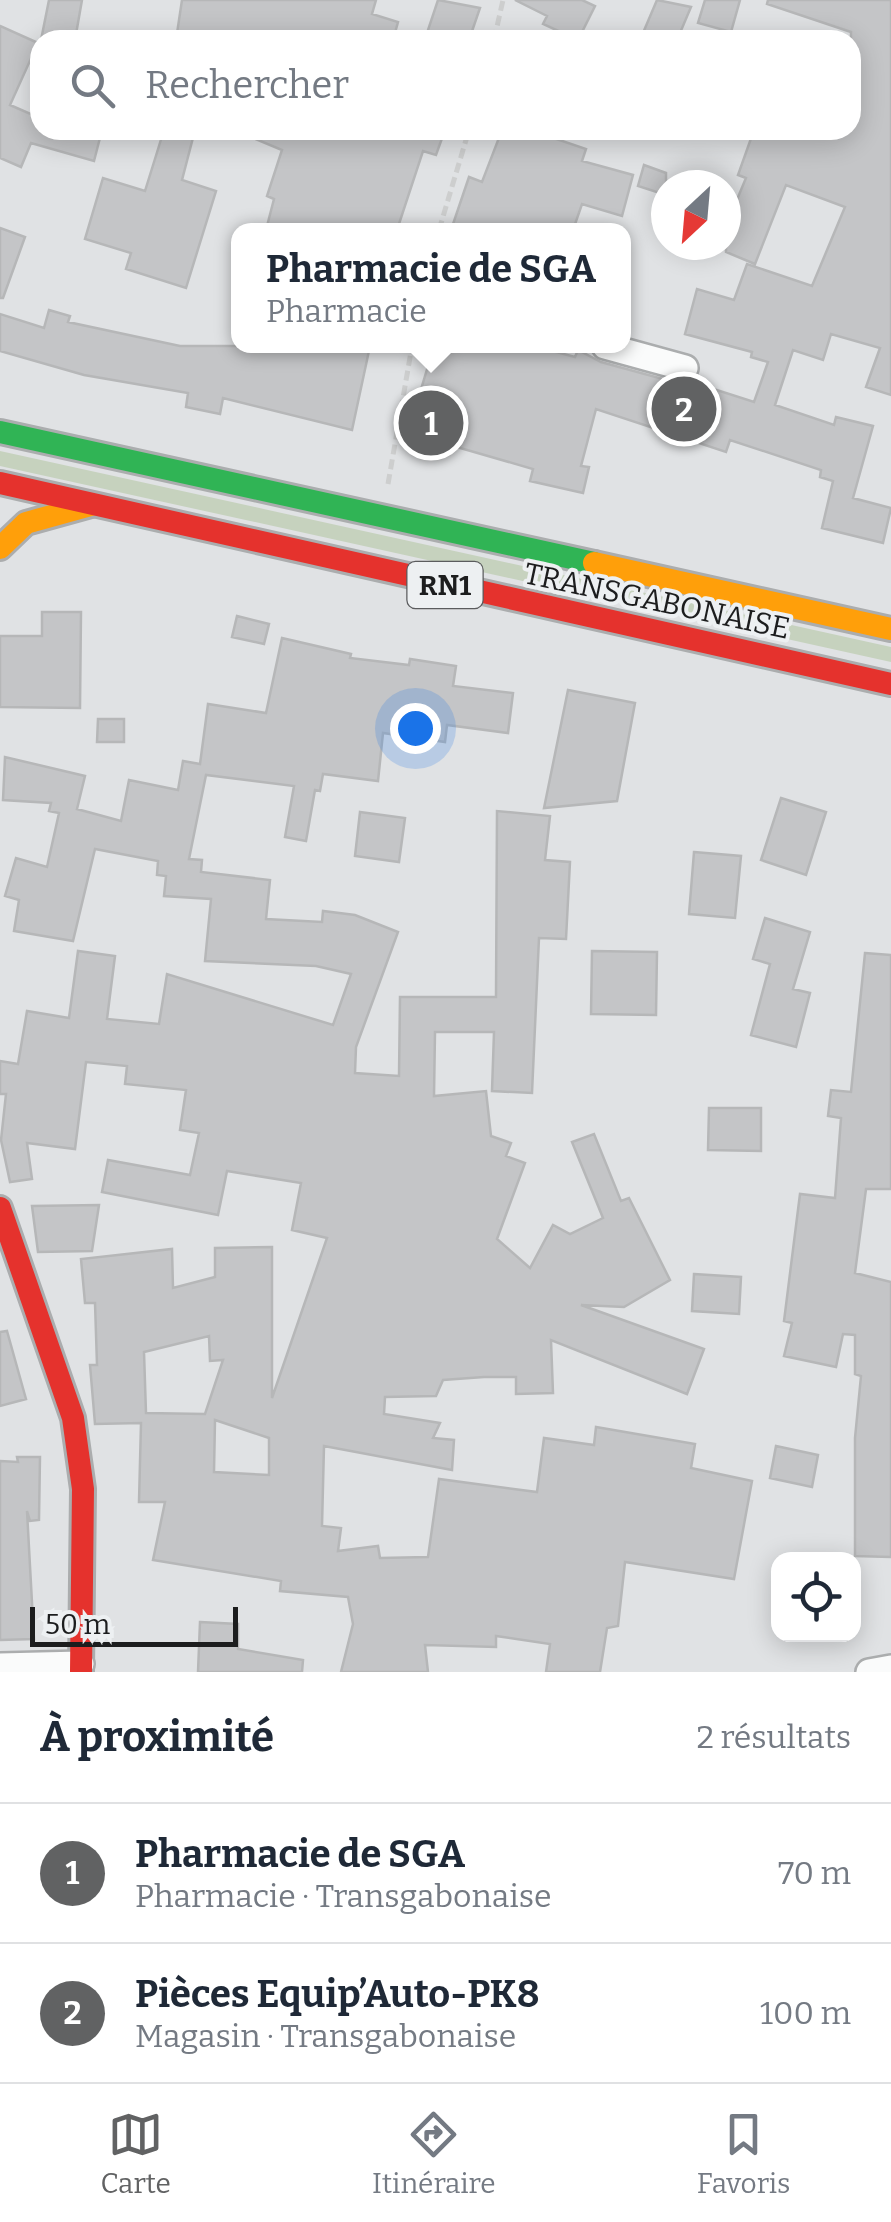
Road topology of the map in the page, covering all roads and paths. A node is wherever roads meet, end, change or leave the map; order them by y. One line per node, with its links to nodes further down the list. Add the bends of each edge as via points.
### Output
1 (504, 0): 2 (path)
2 (496, 30)
3 (466, 140): 4 (path)
4 (441, 223)
5 (411, 353): 11 (path)
6 (630, 353): 7 (street)
7 (684, 368)
8 (0, 432): 11 (main road, TRANSGABONAISE / RN1)
9 (0, 483): 10 (main road, TRANSGABONAISE / RN1)
10 (98, 504): 12 (main road, via 26,523); 14 (main road, TRANSGABONAISE / RN1)
11 (382, 517): 13 (main road, TRANSGABONAISE / RN1)
12 (0, 548)
13 (891, 629)
14 (891, 684)
15 (0, 1208): 17 (main road, via 74,1418 83,1489)
16 (0, 1666): 17 (street)
17 (81, 1668)
18 (891, 1668): 19 (street)
19 (868, 1672)

